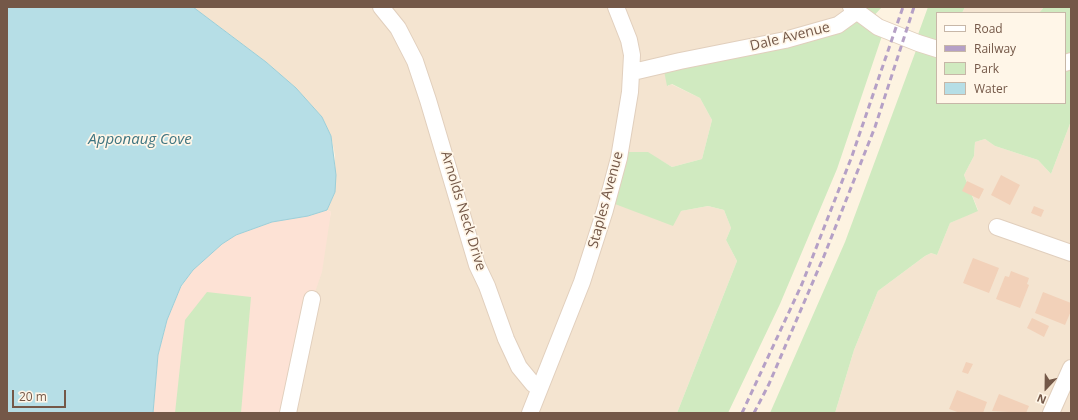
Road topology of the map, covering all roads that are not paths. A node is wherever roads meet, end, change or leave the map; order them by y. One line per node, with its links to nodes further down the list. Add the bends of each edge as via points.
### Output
1 (381, 7): 10 (street, Arnolds Neck Drive, via 398,28 414,61 433,115 477,265 506,339 519,367 533,384)
2 (616, 7): 5 (street, Staples Avenue, via 629,40)
3 (854, 9): 4 (street, Dale Avenue, via 878,27); 5 (street, Dale Avenue, via 838,25 785,40)
4 (936, 49)
5 (633, 72): 10 (street, Staples Avenue, via 618,158 605,210 563,333)
6 (997, 227): 7 (street)
7 (1071, 253)
8 (312, 299): 11 (street)
9 (1071, 368): 13 (street)
10 (539, 387): 12 (street)
11 (288, 413)
12 (530, 413)
13 (1051, 413)

